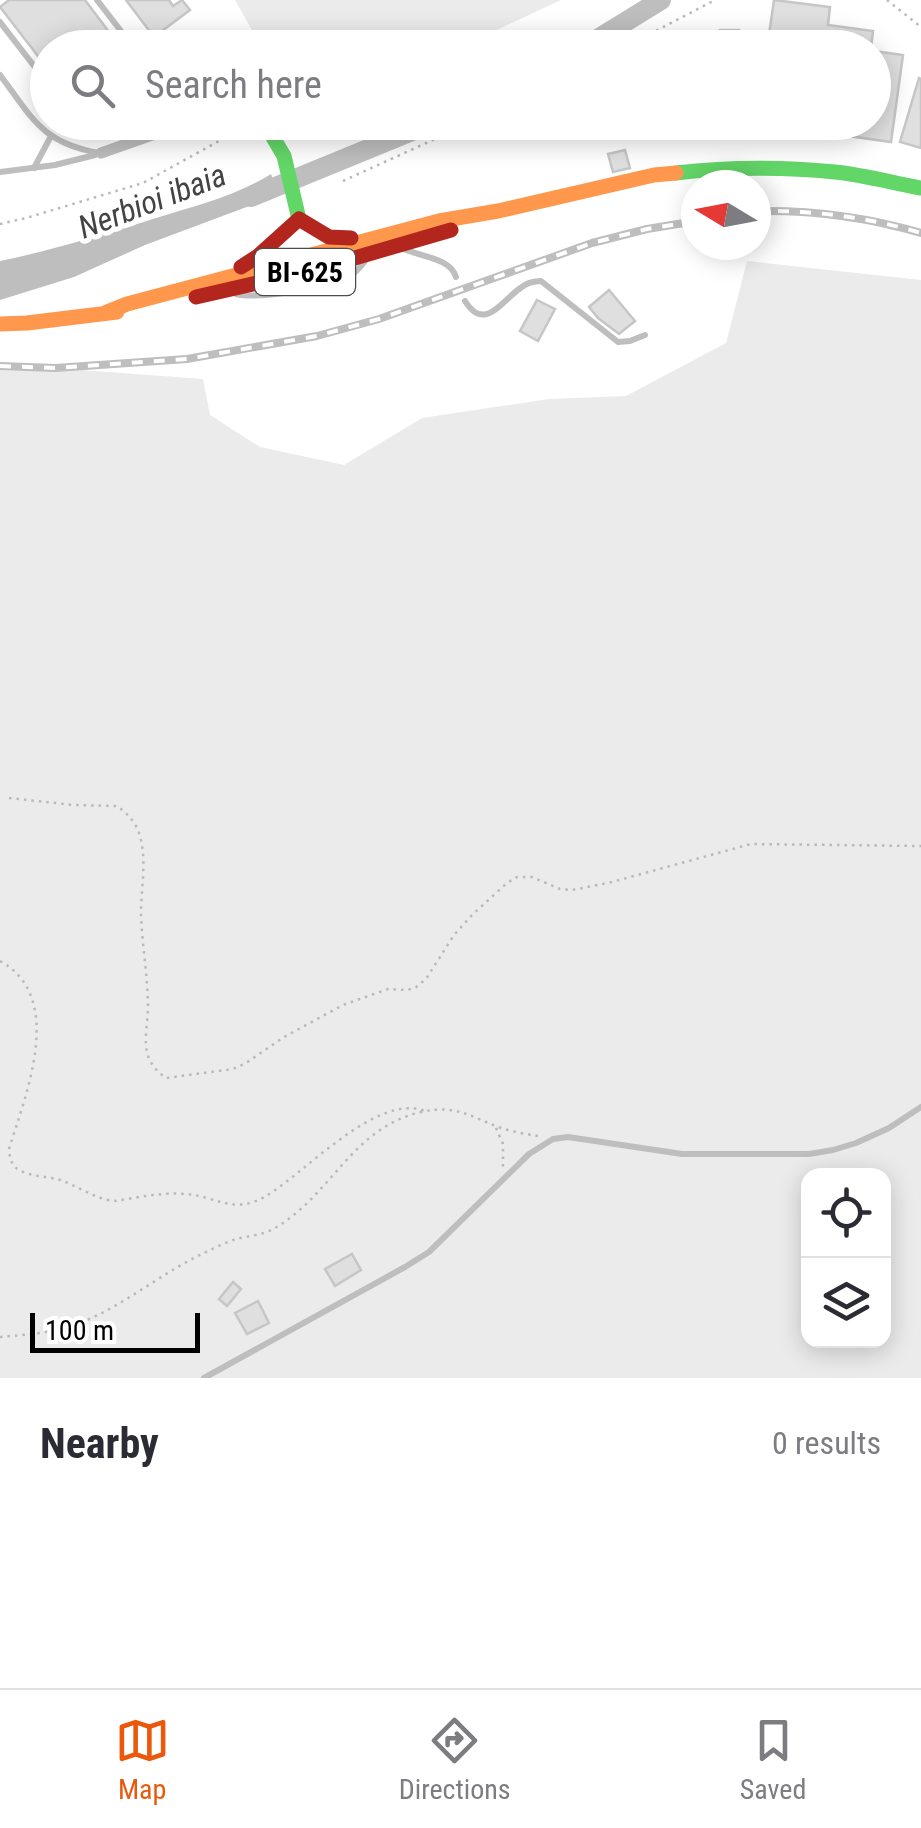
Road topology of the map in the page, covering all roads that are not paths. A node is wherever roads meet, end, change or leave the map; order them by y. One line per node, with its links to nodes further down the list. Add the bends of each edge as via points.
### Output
1 (98, 0): 3 (lane)
2 (0, 22): 4 (lane)
3 (120, 30)
4 (30, 61)
5 (0, 75): 6 (lane)
6 (30, 114)
7 (49, 140): 12 (lane)
8 (59, 140): 11 (lane)
9 (138, 140): 11 (street)
10 (278, 140): 17 (main road)
11 (101, 153): 12 (lane)
12 (34, 169): 13 (lane)
13 (0, 172)
14 (921, 188): 15 (main road, BI-625, via 838,172 700,170)
15 (498, 211): 16 (main road); 19 (main road, BI-625)
16 (439, 221): 17 (main road, via 338,239); 20 (main road)
17 (304, 223): 18 (main road); 20 (main road, via 314,240)
18 (283, 233): 20 (main road, via 284,246); 23 (main road, via 256,260)
19 (395, 247): 20 (main road); 21 (lane, via 443,262); 22 (main road, BI-625)
20 (305, 259): 22 (main road, via 296,268); 23 (main road)
21 (456, 277)
22 (205, 296): 25 (main road, BI-625)
23 (153, 298): 25 (main road)
24 (465, 301): 27 (lane, via 480,315 494,312 521,287 541,281 618,342)
25 (107, 312): 26 (main road, BI-625)
26 (0, 324)
27 (645, 335)
28 (921, 1107): 29 (lane, via 875,1134 809,1154 682,1154 568,1137 548,1142 429,1252)
29 (204, 1378)

